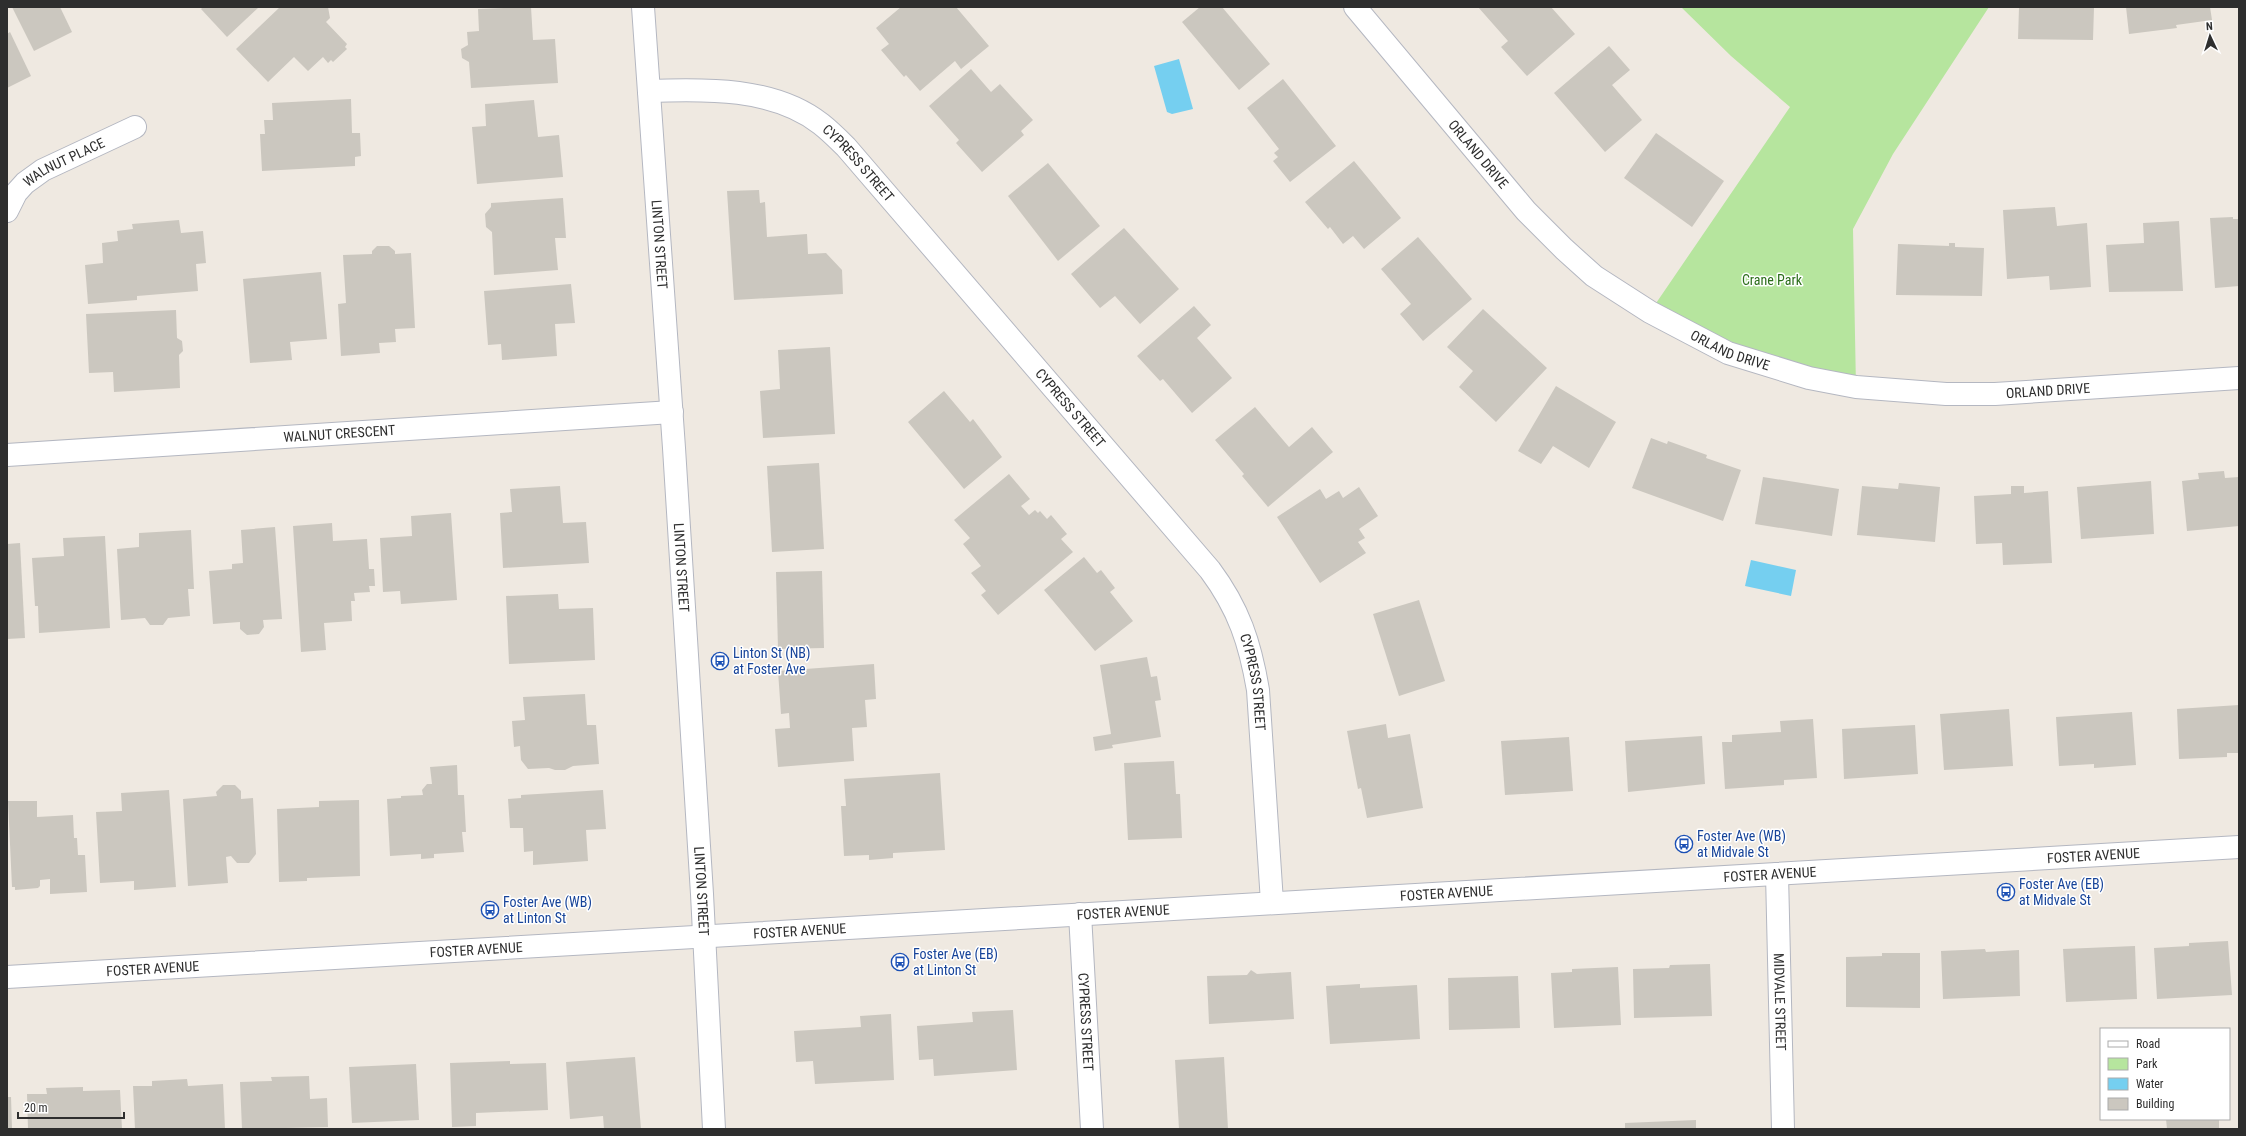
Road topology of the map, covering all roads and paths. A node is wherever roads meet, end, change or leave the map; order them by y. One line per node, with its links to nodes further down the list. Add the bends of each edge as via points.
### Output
1 (643, 7): 3 (street, LINTON STREET)
2 (1355, 7): 6 (street, ORLAND DRIVE, via 1526,211 1564,249 1594,276 1650,312 1728,353 1817,380 1856,387 1946,394 1995,394)
3 (649, 91): 7 (street, LINTON STREET); 12 (street, CYPRESS STREET, via 700,89 751,95 788,106 820,123 846,147 1214,576 1234,607 1246,633 1253,660 1258,690)
4 (135, 126): 5 (street, WALNUT PLACE, via 43,170 16,193)
5 (7, 211)
6 (2239, 378)
7 (672, 412): 9 (street, WALNUT CRESCENT); 14 (street, LINTON STREET)
8 (7, 450): 9 (street)
9 (7, 455)
10 (2239, 847): 11 (street, FOSTER AVENUE)
11 (1777, 874): 12 (street, FOSTER AVENUE); 18 (street, MIDVALE STREET)
12 (1272, 902): 13 (street, FOSTER AVENUE)
13 (1080, 914): 14 (street, FOSTER AVENUE); 17 (street, CYPRESS STREET)
14 (704, 935): 15 (street, FOSTER AVENUE); 16 (street, LINTON STREET)
15 (7, 977)
16 (714, 1129)
17 (1092, 1129)
18 (1783, 1129)

